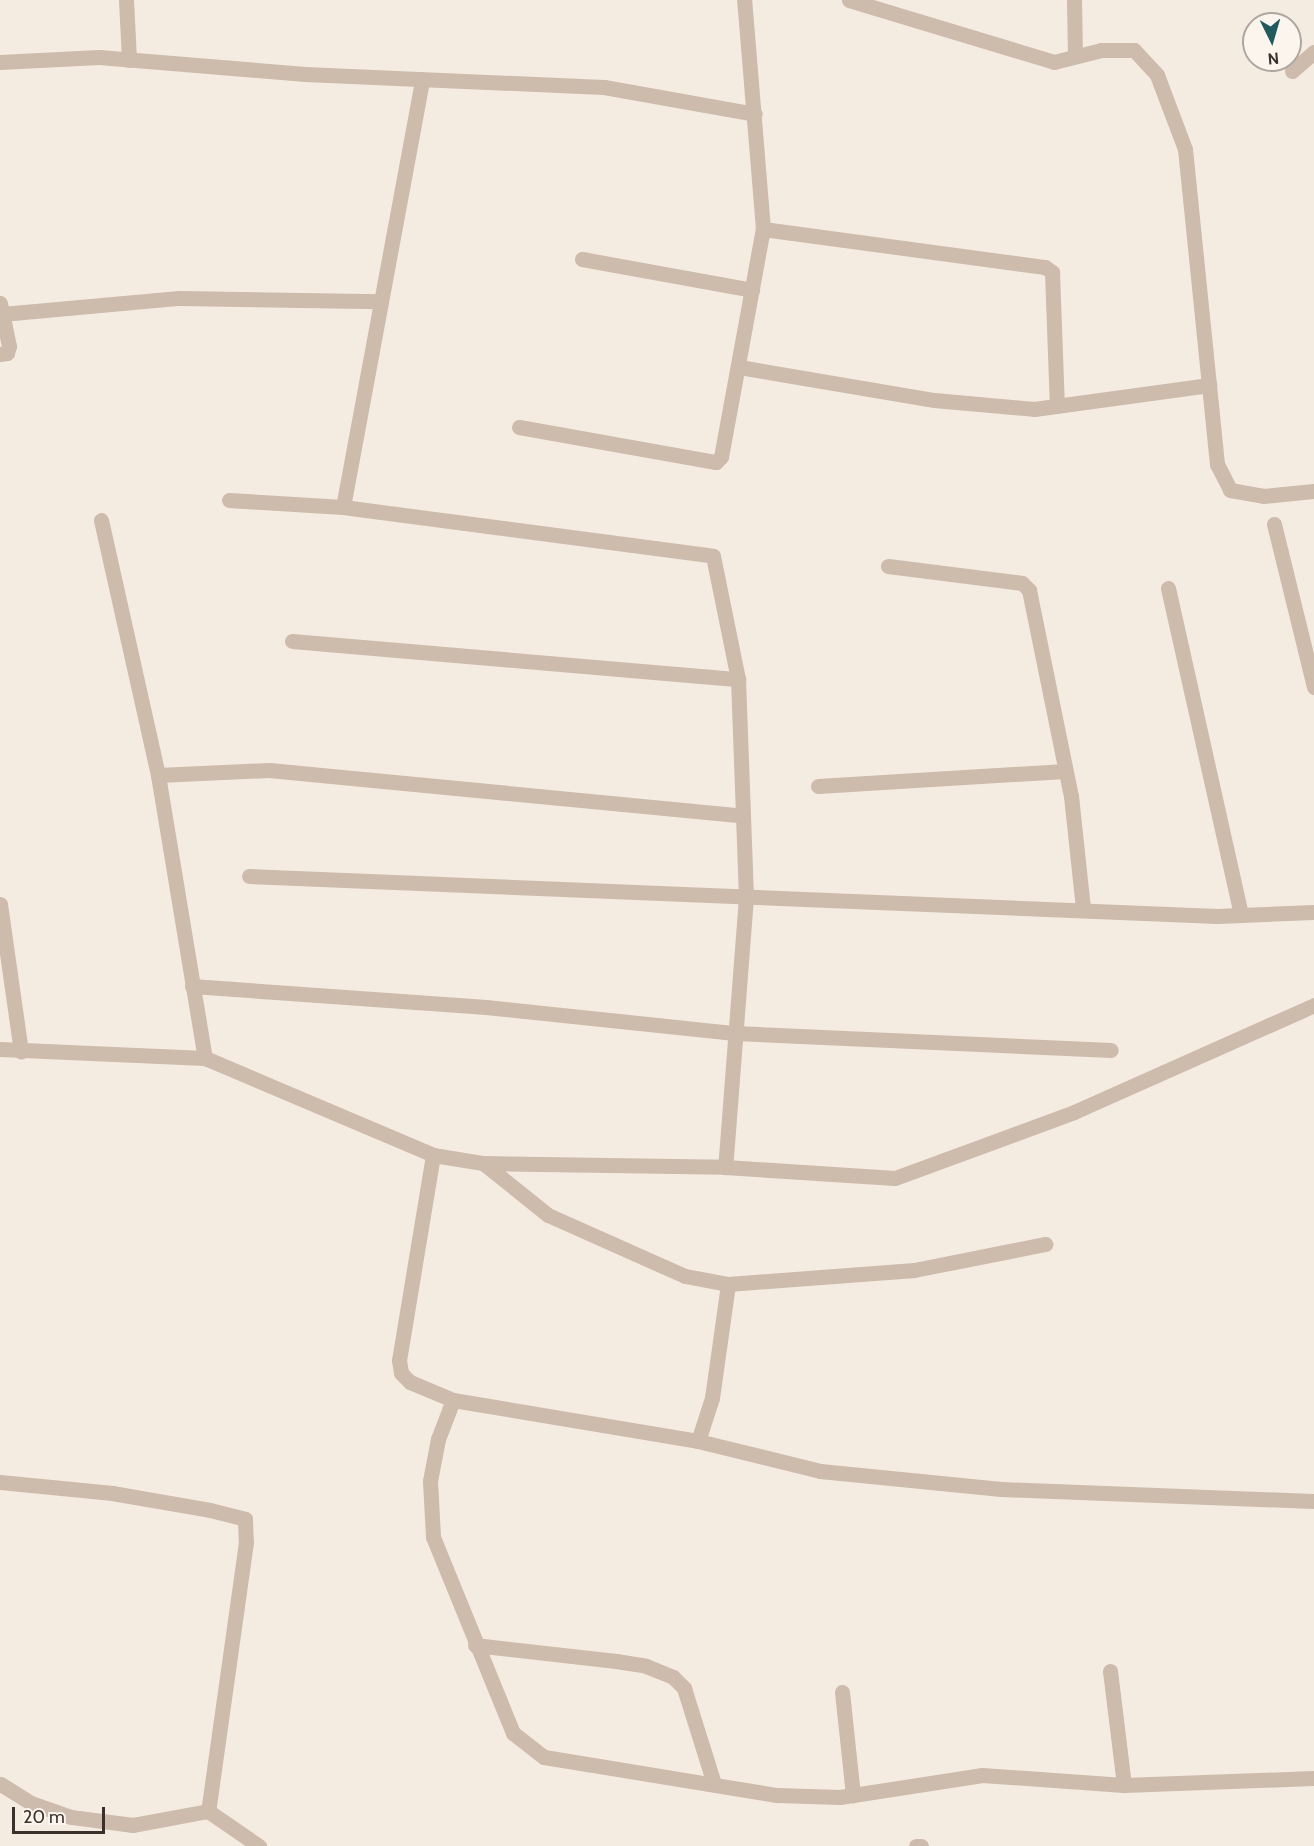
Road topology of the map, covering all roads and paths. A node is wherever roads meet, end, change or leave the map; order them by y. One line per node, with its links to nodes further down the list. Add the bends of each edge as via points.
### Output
1 (126, 0): 7 (street)
2 (744, 0): 11 (street)
3 (849, 0): 6 (street, via 1054,62)
4 (1074, 0): 6 (street)
5 (1314, 52): 9 (street)
6 (1075, 56): 19 (street, via 1101,50 1134,50 1157,75 1185,149)
7 (129, 60): 8 (street); 10 (street)
8 (0, 62)
9 (1302, 62)
10 (422, 79): 11 (street, via 604,87); 15 (street)
11 (755, 114): 12 (street)
12 (763, 229): 14 (street); 20 (street, via 1045,267 1052,272)
13 (582, 259): 14 (street)
14 (752, 290): 18 (street)
15 (381, 301): 16 (street, via 179,297); 24 (street)
16 (1, 308): 17 (street, via 9,346 7,353)
17 (0, 354)
18 (740, 367): 20 (street, via 934,400 1034,410); 21 (street, via 721,457 716,462)
19 (1209, 385): 20 (street); 22 (street, via 1217,464 1230,490 1263,496)
20 (1057, 406)
21 (519, 428)
22 (1314, 491)
23 (228, 500): 24 (street)
24 (343, 507): 30 (street, via 713,556)
25 (101, 520): 33 (street)
26 (1274, 524): 31 (street)
27 (888, 566): 32 (street, via 1022,583 1029,590)
28 (1168, 588): 41 (street)
29 (292, 641): 30 (street)
30 (738, 679): 35 (street)
31 (1314, 687)
32 (1065, 771): 34 (street); 39 (street)
33 (158, 775): 35 (street, via 269,770); 42 (street)
34 (818, 786)
35 (743, 816): 37 (street)
36 (249, 876): 37 (street)
37 (746, 897): 39 (street); 44 (street)
38 (0, 904): 47 (street)
39 (1083, 909): 41 (street)
40 (1314, 912): 41 (street)
41 (1241, 915)
42 (192, 986): 44 (street, via 486,1007); 48 (street)
43 (1314, 1005): 51 (street, via 1074,1112 895,1178)
44 (735, 1033): 46 (street); 51 (street)
45 (0, 1049): 47 (street)
46 (1111, 1050)
47 (21, 1052): 48 (street)
48 (205, 1058): 49 (street)
49 (434, 1155): 50 (street); 54 (street, via 399,1360 401,1373 410,1382)
50 (483, 1163): 51 (street); 53 (street, via 548,1215 685,1276)
51 (725, 1167)
52 (1045, 1244): 53 (street, via 914,1270)
53 (728, 1284): 55 (street, via 712,1398)
54 (453, 1400): 55 (street); 58 (street, via 438,1438 430,1481 433,1537)
55 (698, 1441): 57 (street, via 820,1471 989,1488)
56 (0, 1482): 66 (street, via 112,1493 244,1520 246,1542)
57 (1314, 1501)
58 (476, 1645): 63 (street, via 513,1733 544,1758 583,1767); 63 (street, via 616,1661 646,1666 673,1677 684,1688)
59 (1110, 1671): 64 (street)
60 (842, 1692): 65 (street)
61 (1314, 1778): 64 (street)
62 (0, 1784): 66 (street, via 31,1803 71,1817 133,1825)
63 (714, 1784): 65 (street, via 777,1795)
64 (1124, 1785): 65 (street, via 982,1775)
65 (853, 1795)
66 (208, 1811): 67 (street)
67 (259, 1846)
68 (916, 1846): 69 (street)
69 (921, 1846)

